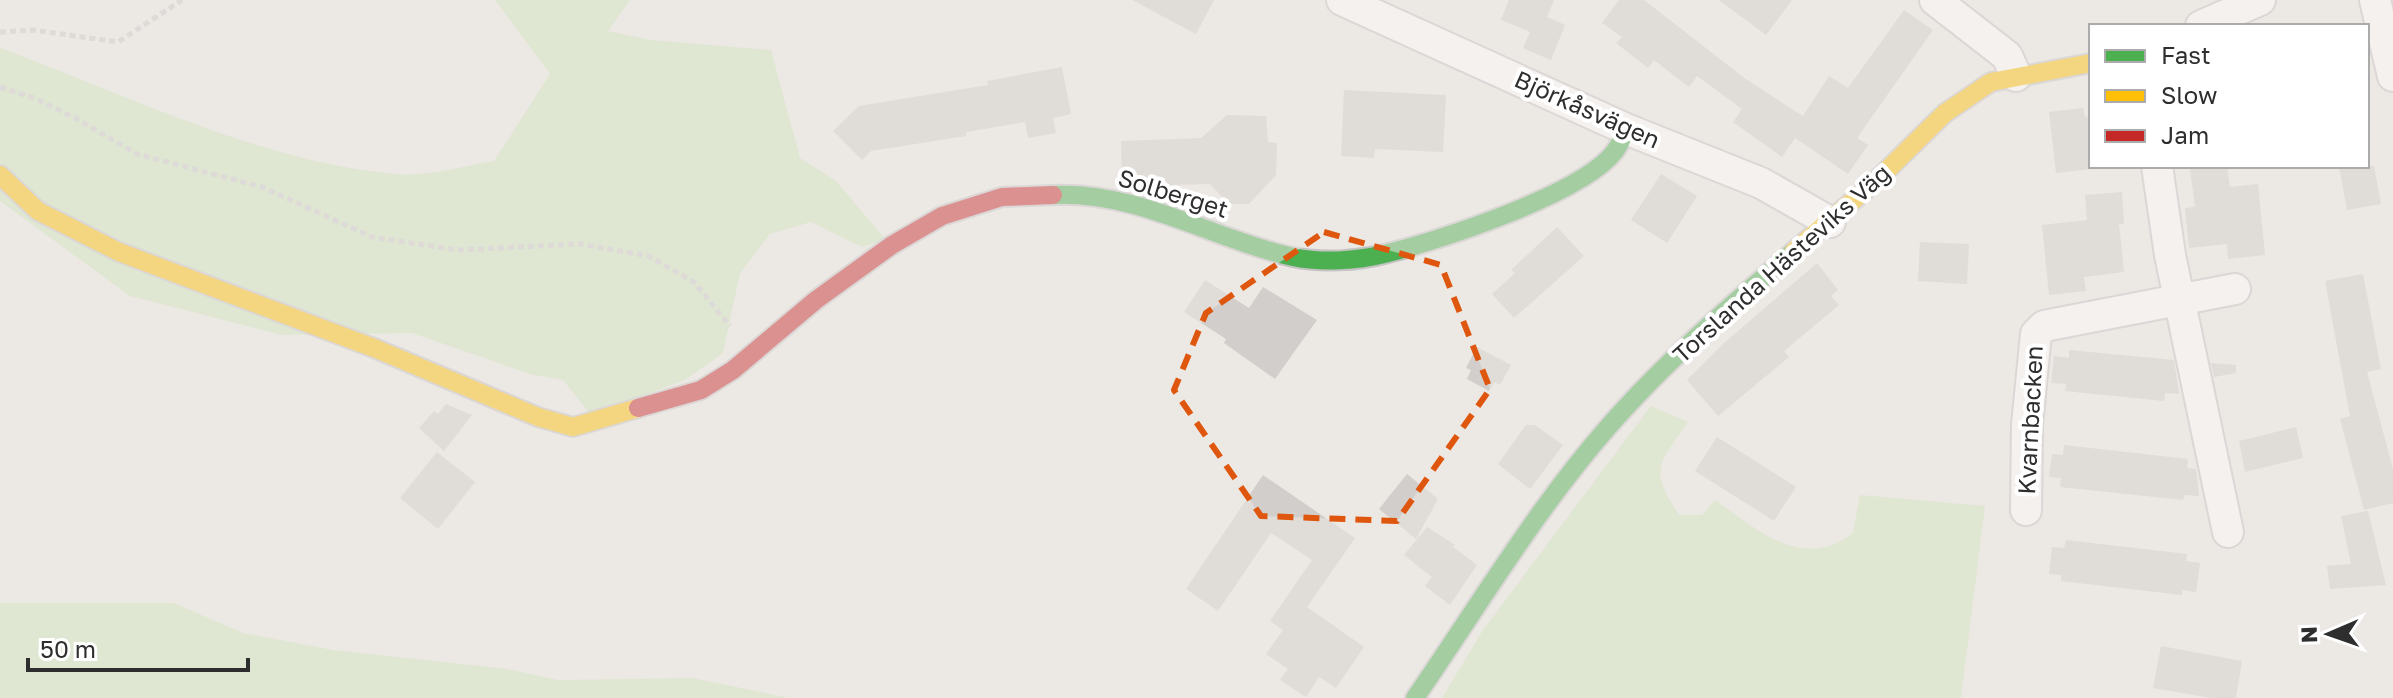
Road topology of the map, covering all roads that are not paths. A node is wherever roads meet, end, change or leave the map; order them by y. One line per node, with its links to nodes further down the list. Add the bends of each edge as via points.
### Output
1 (1342, 0): 9 (street, Björkåsvägen)
2 (1935, 0): 7 (street, via 2007,56)
3 (2260, 0): 5 (street)
4 (2375, 0): 8 (street)
5 (2206, 24)
6 (2089, 63): 7 (street, Torslanda Hästeviks Väg)
7 (2016, 76): 12 (street, Torslanda Hästeviks Väg, via 1991,82 1945,113)
8 (2393, 76)
9 (1626, 129): 11 (street, Solberget, via 1615,152 1574,182 1511,214 1382,255 1294,257 1108,198 1070,194 991,200 942,216 892,245 701,390 573,427 119,252 38,211); 12 (street, Björkåsvägen, via 1761,183)
10 (2157, 168): 14 (street)
11 (0, 175)
12 (1830, 222): 17 (street, Torslanda Hästeviks Väg, via 1718,316 1609,426 1554,496)
13 (2235, 289): 14 (street, Kvarnbacken)
14 (2179, 302): 15 (street, Kvarnbacken, via 2044,326 2036,334); 16 (street)
15 (2026, 510)
16 (2228, 532)
17 (1415, 698)

